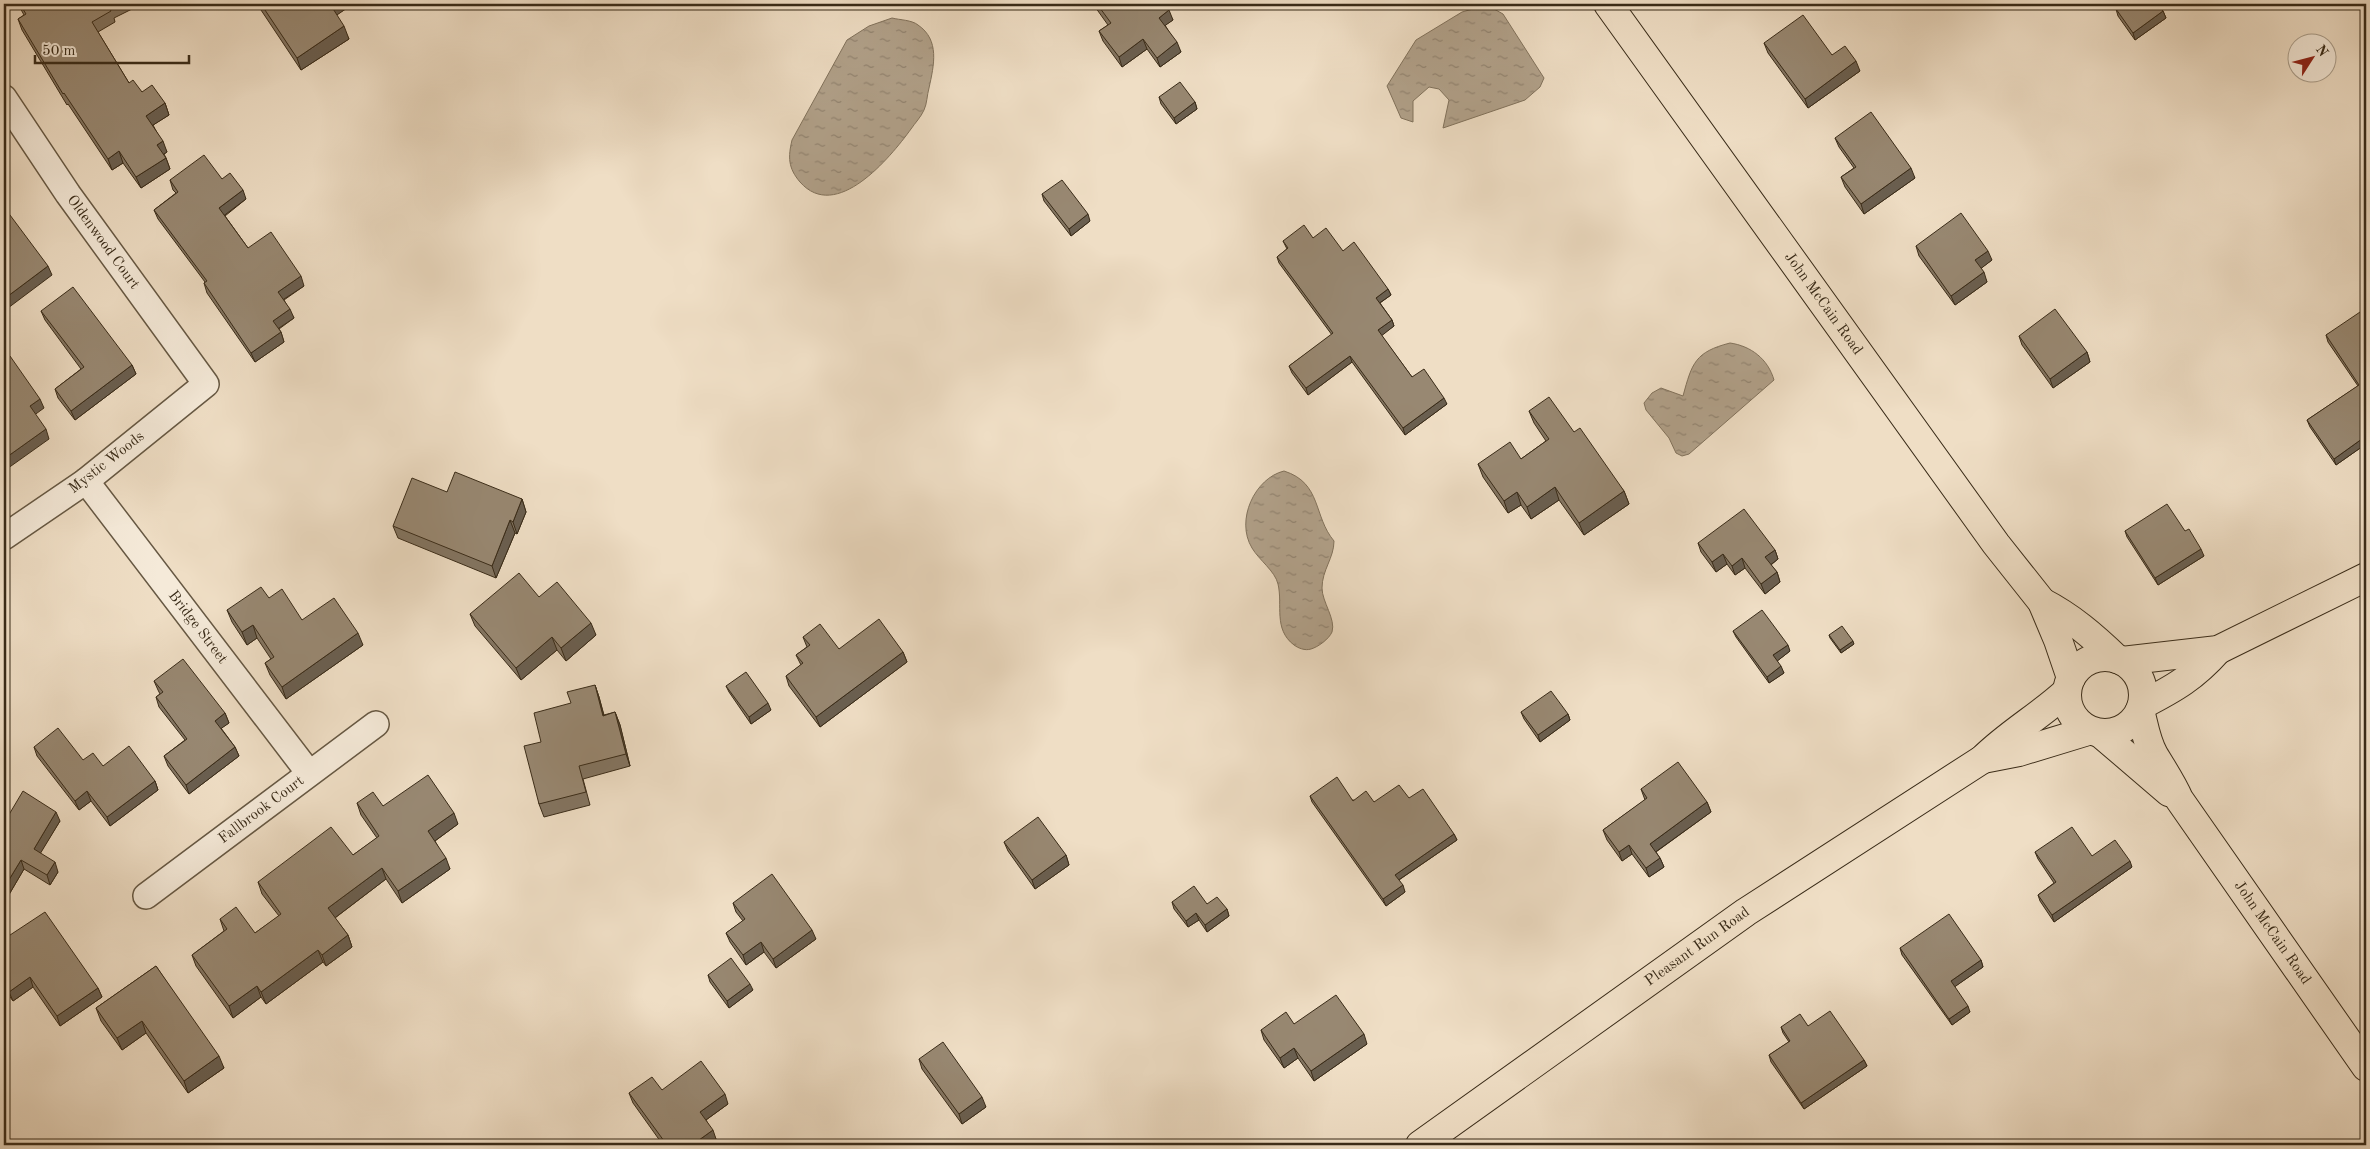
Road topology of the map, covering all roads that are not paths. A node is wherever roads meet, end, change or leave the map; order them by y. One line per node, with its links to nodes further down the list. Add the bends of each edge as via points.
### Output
1 (1608, 4): 7 (main road, John McCain Road, via 1996,544)
2 (4, 98): 3 (street, Oldenwood Court, via 68,194)
3 (206, 384): 4 (street, Mystic Woods)
4 (86, 481): 5 (street, Mystic Woods); 19 (street, Bridge Street)
5 (4, 537)
6 (2366, 577): 9 (main road)
7 (2042, 602): 8 (main road, John McCain Road); 12 (main road, John McCain Road, via 2058,640)
8 (2092, 634): 10 (main road); 11 (main road, John McCain Road)
9 (2218, 650): 10 (main road); 13 (main road, via 2203,668 2181,685)
10 (2162, 656): 11 (main road)
11 (2119, 660): 12 (main road, via 2106,657 2090,660 2077,669); 13 (main road, via 2138,675 2144,694)
12 (2069, 685): 15 (main road, via 2074,717); 18 (main road, Pleasant Run Road, via 2052,704)
13 (2141, 707): 15 (main road, via 2127,727 2119,731); 20 (main road, John McCain Road, via 2146,736)
14 (376, 724): 19 (street, Fallbrook Court)
15 (2094, 732): 16 (main road, Pleasant Run Road); 17 (main road, John McCain Road)
16 (2057, 741): 17 (main road, via 2097,745); 18 (main road, Pleasant Run Road)
17 (2122, 753): 20 (main road, John McCain Road)
18 (1982, 759): 23 (main road, Pleasant Run Road, via 1746,912)
19 (309, 773): 21 (street, Fallbrook Court)
20 (2179, 800): 22 (main road, John McCain Road)
21 (146, 896)
22 (2366, 1067)
23 (1420, 1145)

